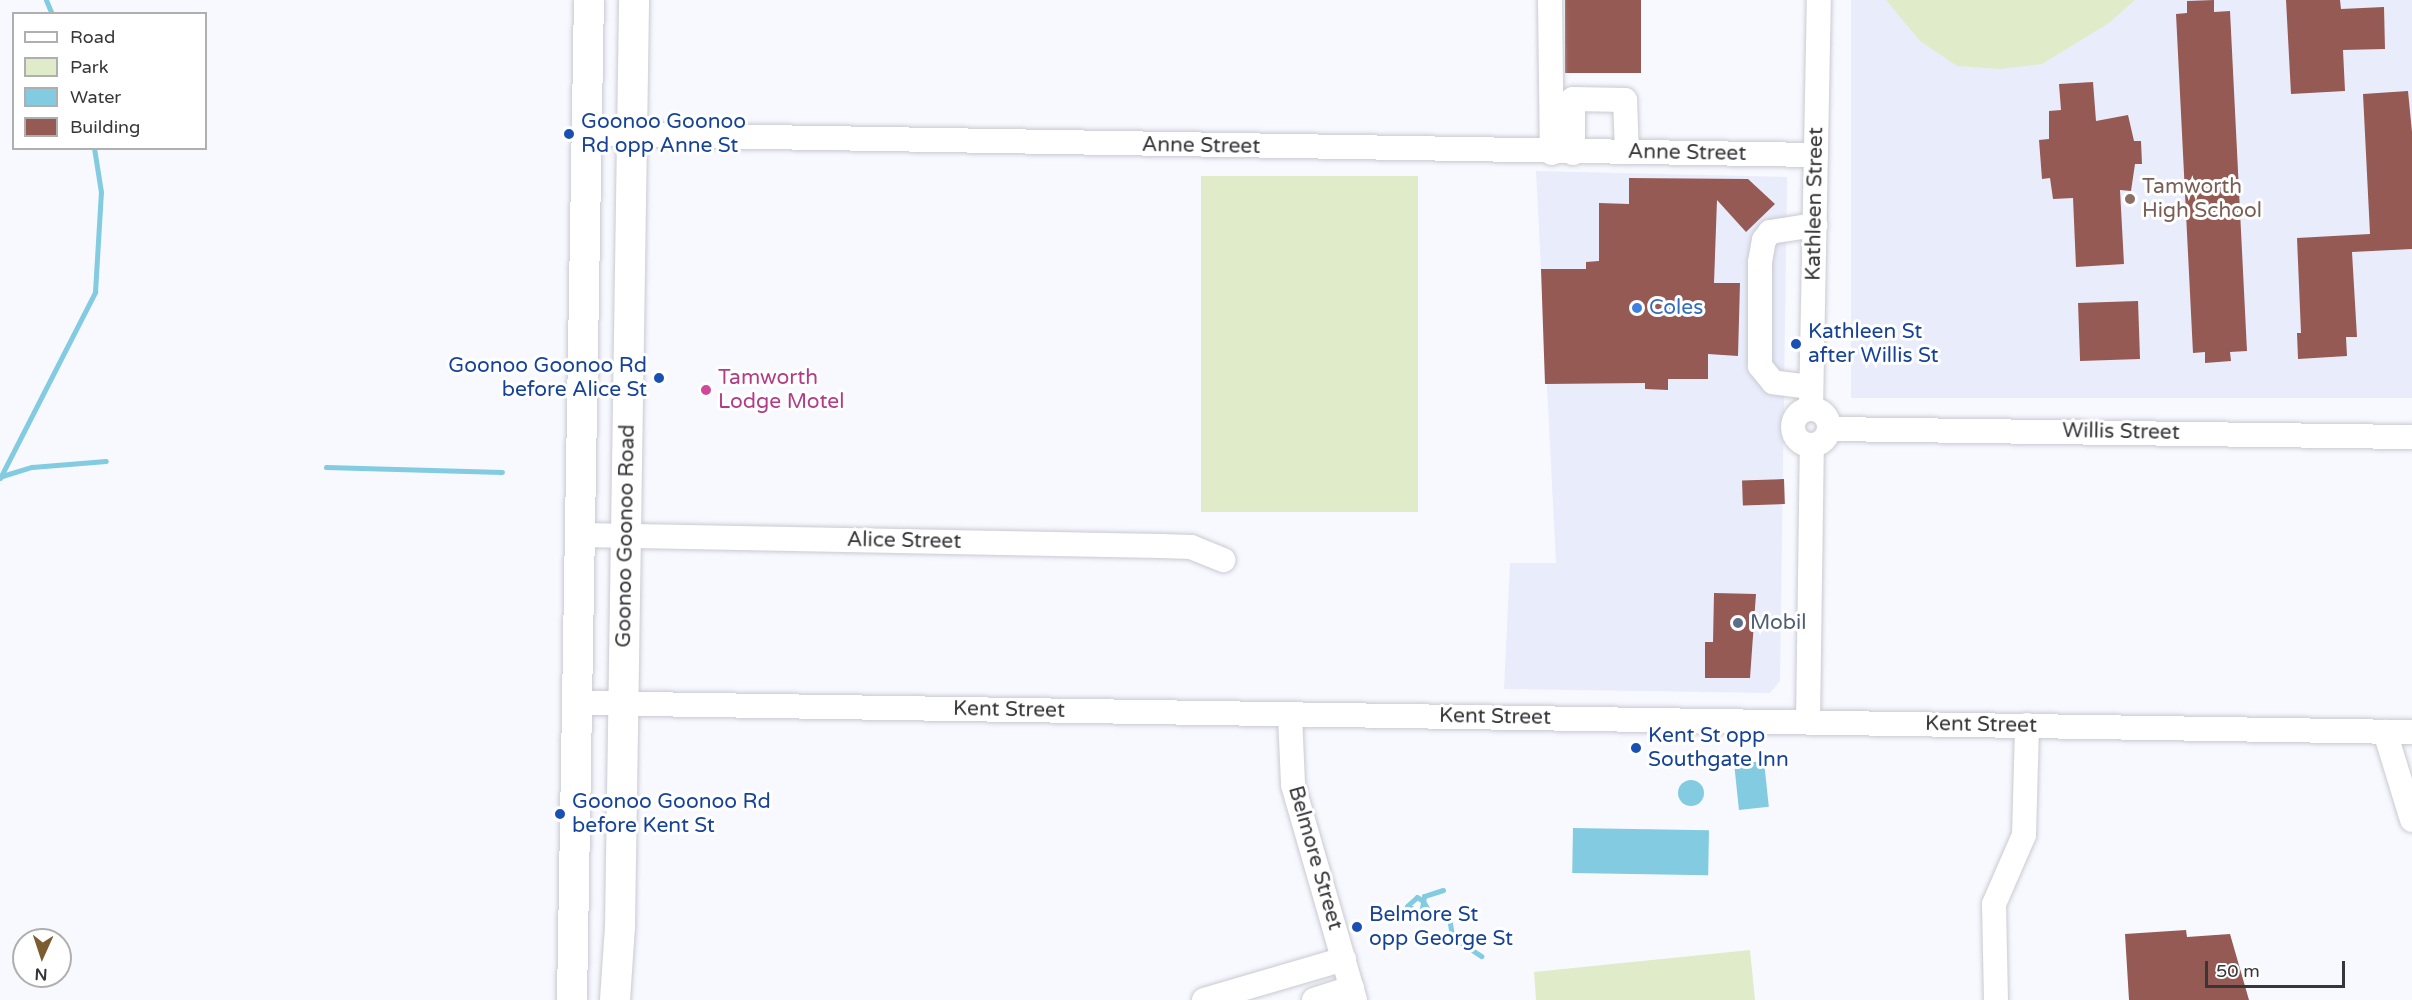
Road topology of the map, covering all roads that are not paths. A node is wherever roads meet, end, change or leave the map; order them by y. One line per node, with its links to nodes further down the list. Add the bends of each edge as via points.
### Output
1 (589, 0): 5 (main road)
2 (634, 0): 6 (main road, Goonoo Goonoo Road)
3 (1550, 0): 8 (street)
4 (1819, 0): 9 (street, Kathleen Street)
5 (587, 134): 6 (street, Anne Street); 14 (main road)
6 (632, 135): 8 (street, Anne Street); 15 (main road, Goonoo Goonoo Road)
7 (1627, 152): 8 (street, Anne Street); 8 (street, via 1625,100 1573,99); 9 (street, Anne Street)
8 (1563, 153)
9 (1816, 155): 10 (street, Kathleen Street)
10 (1815, 225): 11 (street, Kathleen Street); 11 (street, via 1770,232 1764,240 1760,262 1760,366 1773,382)
11 (1811, 398): 12 (street, via 1826,417); 12 (street, via 1793,429 1801,443)
12 (1820, 437): 13 (street, Willis Street); 20 (street)
13 (2412, 437)
14 (582, 535): 15 (street, Alice Street); 17 (main road)
15 (626, 536): 16 (street, Alice Street, via 1161,546 1191,548); 18 (main road, Goonoo Goonoo Road)
16 (1224, 560)
17 (578, 703): 18 (street, Kent Street); 27 (main road)
18 (623, 704): 19 (street, Kent Street); 28 (main road, Goonoo Goonoo Road, via 620,927)
19 (1290, 715): 20 (street, Kent Street); 25 (street, Belmore Street, via 1293,785)
20 (1808, 722): 21 (street, Kent Street)
21 (2027, 725): 22 (street, Kent Street); 31 (street, via 2024,835 1999,888 1993,943)
22 (2385, 732): 23 (street, Kent Street); 24 (street)
23 (2412, 732)
24 (2412, 820)
25 (1344, 959): 26 (street, Belmore Street); 29 (street)
26 (1354, 994): 30 (street)
27 (572, 1000)
28 (615, 1000)
29 (1204, 1000)
30 (1314, 1000)
31 (1996, 1000)

